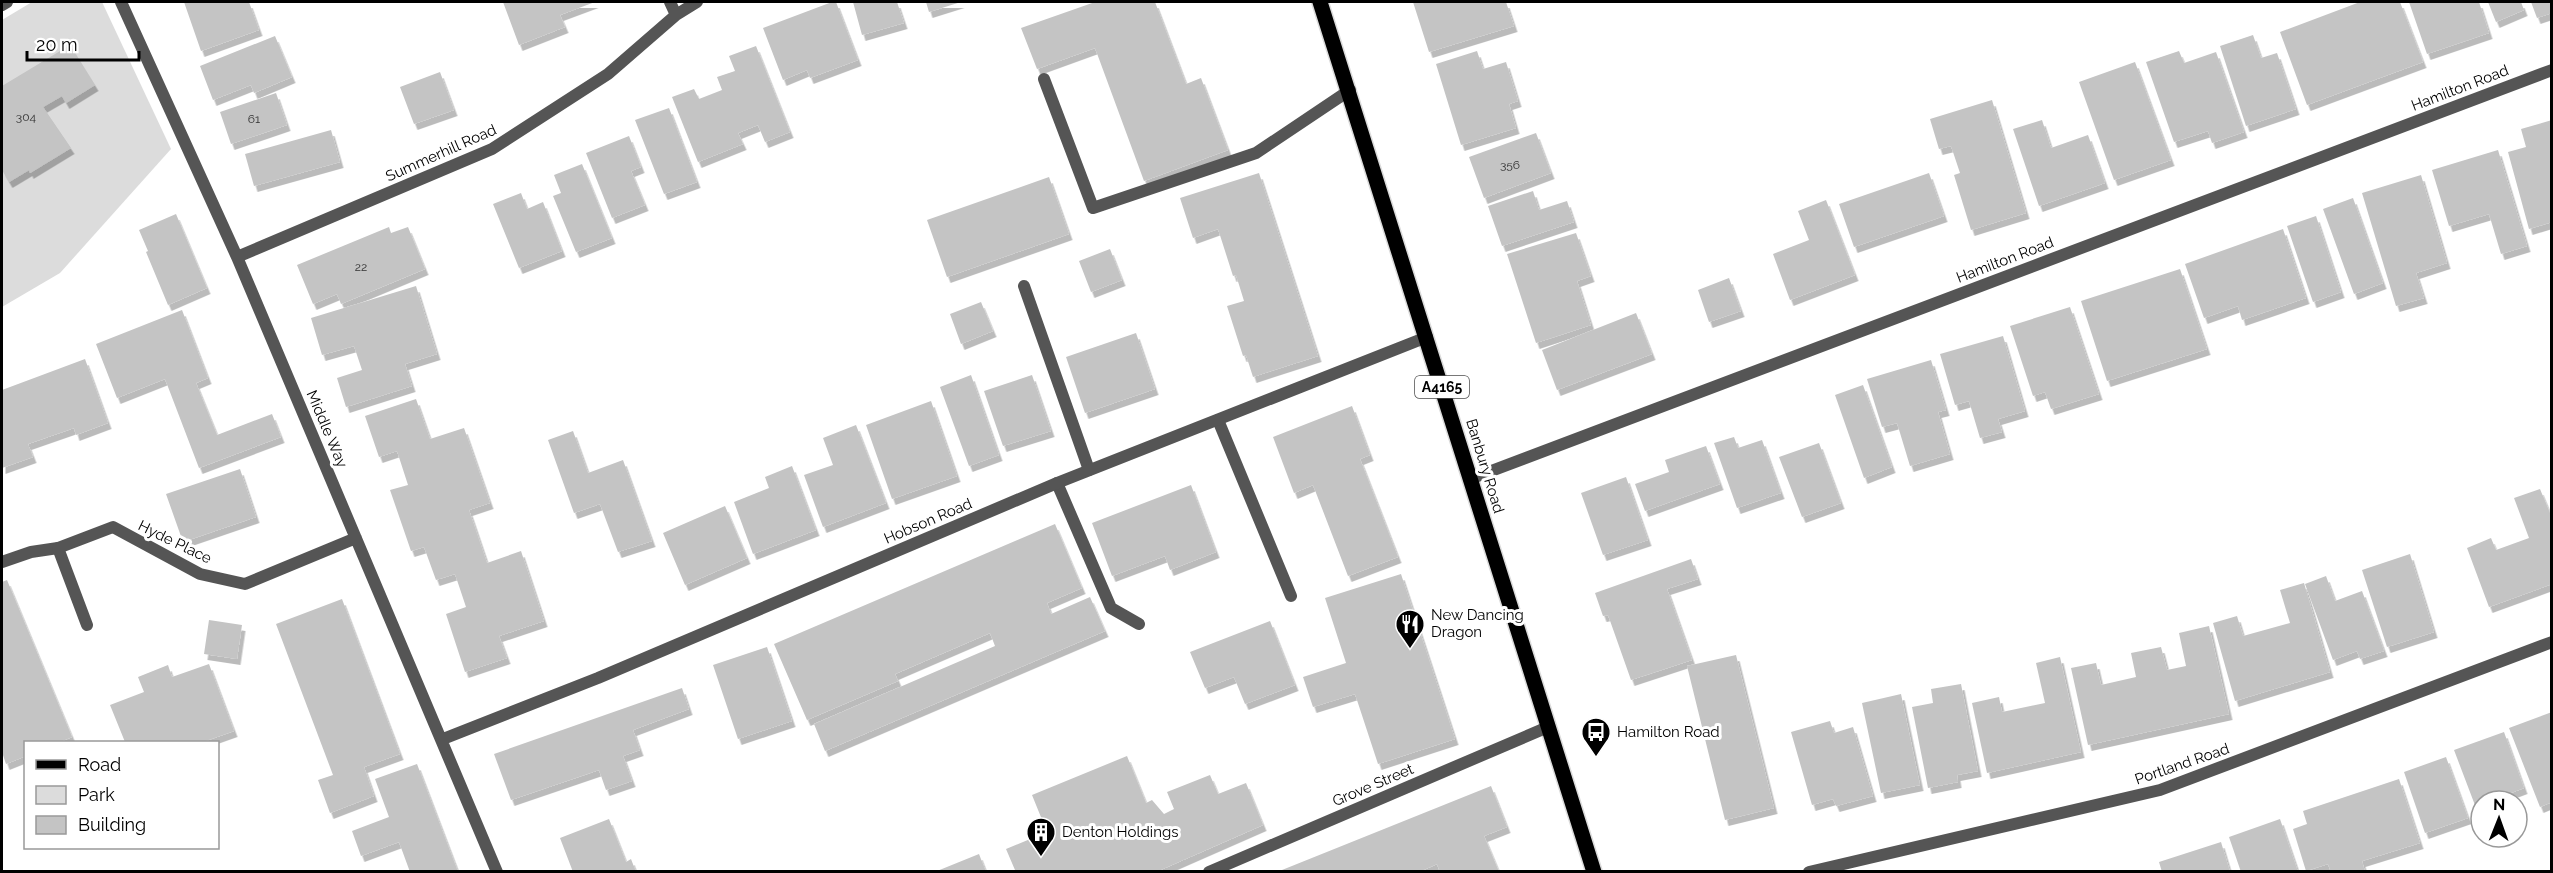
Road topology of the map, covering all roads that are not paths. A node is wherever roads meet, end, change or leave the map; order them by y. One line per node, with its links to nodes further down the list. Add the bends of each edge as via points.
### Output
1 (6, 2): 6 (street)
2 (121, 2): 11 (street, Middle Way)
3 (670, 2): 7 (street)
4 (697, 2): 7 (street, Summerhill Road)
5 (1320, 2): 10 (main road, Banbury Road / A4165)
6 (2, 5)
7 (676, 15): 11 (street, Summerhill Road, via 609,74 492,149)
8 (2552, 70): 16 (street, Hamilton Road)
9 (1044, 79): 10 (street, via 1092,208 1256,153)
10 (1350, 90): 13 (main road, Banbury Road / A4165)
11 (237, 257): 18 (street, Middle Way)
12 (1024, 286): 15 (street)
13 (1427, 337): 14 (street, Hobson Road); 16 (main road, Banbury Road / A4165)
14 (1218, 420): 15 (street, Hobson Road); 21 (street)
15 (1089, 470): 17 (street, Hobson Road)
16 (1470, 479): 25 (main road, Banbury Road / A4165)
17 (1057, 483): 22 (street, via 1111,608); 26 (street, Hobson Road)
18 (356, 538): 19 (street, Hyde Place, via 245,584 200,574 113,527); 26 (street, Middle Way)
19 (58, 548): 20 (street, Hyde Place); 23 (street)
20 (2, 562)
21 (1291, 596)
22 (1139, 624)
23 (87, 625)
24 (2552, 642): 30 (street, Portland Road, via 2160,790)
25 (1548, 727): 28 (street, Grove Street); 29 (main road, Banbury Road / A4165)
26 (443, 740): 27 (street, Middle Way)
27 (497, 872)
28 (1209, 872)
29 (1594, 872)
30 (1809, 872)

